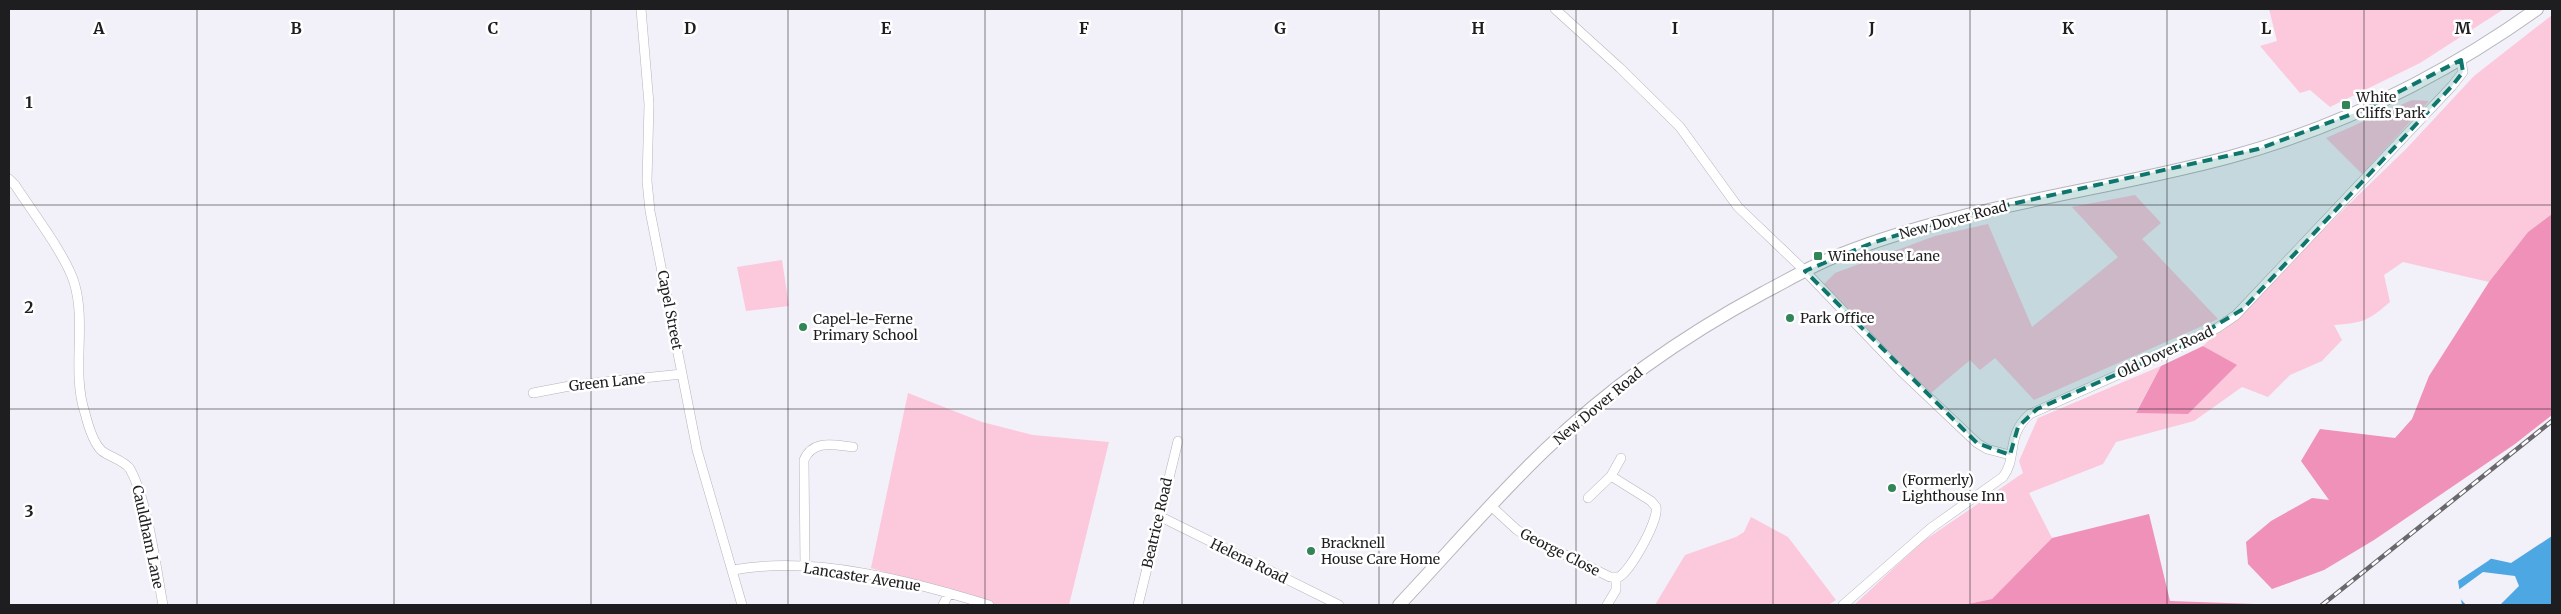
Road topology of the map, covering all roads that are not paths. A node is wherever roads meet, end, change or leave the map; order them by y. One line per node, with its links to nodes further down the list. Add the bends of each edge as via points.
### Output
1 (641, 9): 7 (street, Capel Street, via 649,104 648,196)
2 (1554, 9): 6 (street, via 1680,127 1738,207)
3 (2537, 9): 4 (main road, New Dover Road)
4 (2461, 60): 6 (main road, New Dover Road, via 2363,110 2258,149 2186,168 1958,216 1872,243); 11 (street, Old Dover Road, via 2463,72 2452,86 2243,309 2180,348 2034,411 2018,427)
5 (9, 179): 21 (street, Cauldham Lane, via 74,281 79,325 79,389 84,412 100,450 128,466 135,478)
6 (1805, 271): 11 (street, via 1901,371 1977,443); 15 (main road, New Dover Road, via 1728,312 1642,368 1573,424)
7 (682, 374): 8 (street, Green Lane, via 575,385); 18 (street, Capel Street, via 701,464)
8 (533, 393)
9 (1178, 441): 16 (street, Beatrice Road)
10 (853, 447): 17 (street, via 820,445 809,450 804,460)
11 (2010, 455): 29 (street, Old Dover Road, via 2003,477 1931,528)
12 (1621, 458): 13 (street)
13 (1611, 476): 14 (street); 19 (street, George Close, via 1652,501 1657,510 1656,518 1629,568)
14 (1588, 498)
15 (1490, 506): 19 (street, George Close, via 1522,534); 27 (main road, New Dover Road)
16 (1159, 516): 25 (street, Beatrice Road); 26 (street, Helena Road)
17 (805, 566): 18 (street, Lancaster Avenue); 20 (street, Lancaster Avenue, via 881,577)
18 (733, 570): 22 (street, Capel Street)
19 (1616, 577): 28 (street, via 1616,590)
20 (949, 593): 23 (street); 24 (street, Lancaster Avenue)
21 (163, 605)
22 (742, 605)
23 (943, 605)
24 (989, 605)
25 (1138, 605)
26 (1339, 605)
27 (1399, 605)
28 (1606, 605)
29 (1843, 605)

